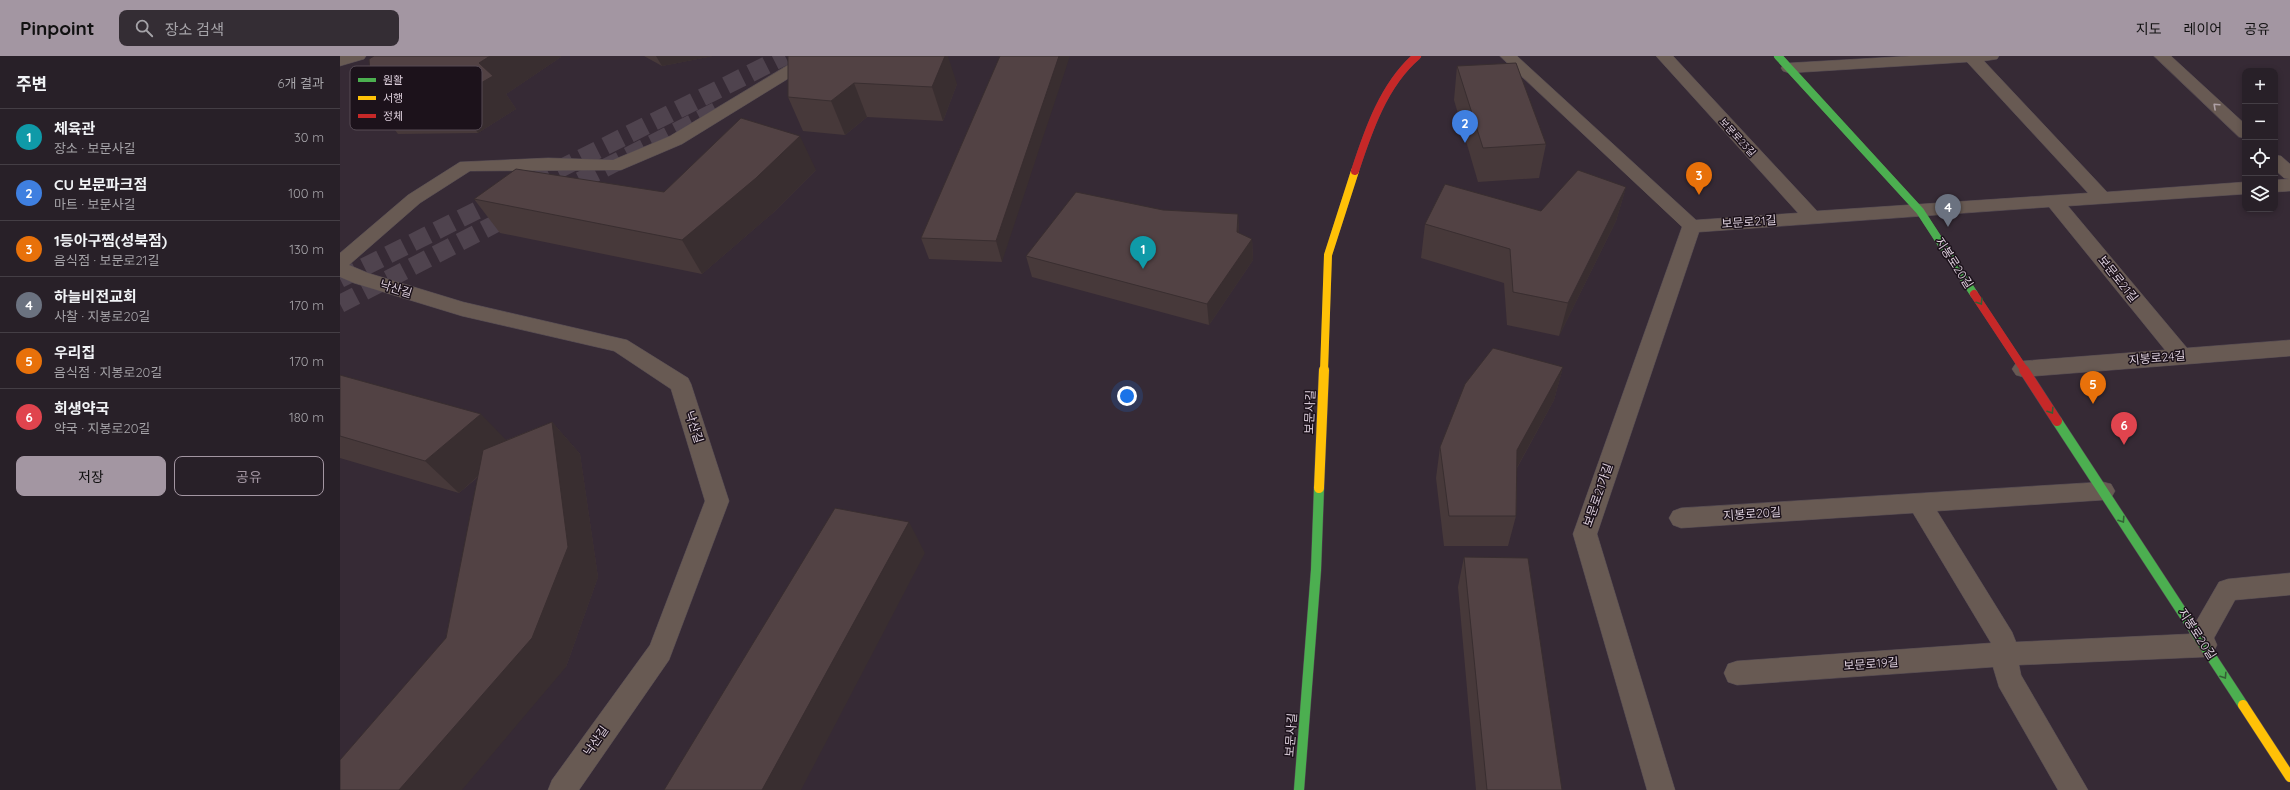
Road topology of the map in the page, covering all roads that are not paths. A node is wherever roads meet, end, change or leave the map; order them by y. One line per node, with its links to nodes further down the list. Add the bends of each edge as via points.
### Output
1 (358, 56): 10 (street)
2 (814, 56): 23 (street, via 676,140 615,166 466,166 414,199)
3 (1417, 56): 37 (street, 보문사길, via 1410,60 1388,94 1363,146 1328,255 1316,570)
4 (1508, 56): 22 (street)
5 (1664, 56): 21 (street, 보문로23길)
6 (1778, 56): 11 (street, 지봉로20길)
7 (1991, 56): 9 (street)
8 (2162, 56): 12 (street, one-way to 8)
9 (1971, 57): 11 (street); 18 (street)
10 (340, 61)
11 (1789, 68): 20 (street, 지봉로20길)
12 (2242, 130)
13 (2278, 163): 14 (street)
14 (2290, 174)
15 (2290, 185): 16 (street)
16 (2278, 186)
17 (2242, 188): 18 (street, 보문로21길)
18 (2103, 198): 19 (street, 보문로21길)
19 (2055, 202): 20 (street, 보문로21길); 26 (street, 보문로21길)
20 (1920, 211): 21 (street, 보문로21길); 27 (street, 지봉로20길, one-way to 27)
21 (1813, 218): 22 (street, 보문로21길)
22 (1692, 226): 38 (street, 보문로21가길, via 1585,534)
23 (340, 262)
24 (340, 268): 36 (street, 낙산길, via 361,278 462,309 620,345 680,384 717,501 660,652)
25 (2290, 348): 26 (street, 지봉로24길)
26 (2182, 356): 27 (street, 지봉로24길)
27 (2023, 369): 28 (street, 지봉로20길, one-way to 28)
28 (2103, 491): 29 (street, 지봉로20길); 32 (street, 지봉로20길, one-way to 32)
29 (1919, 503): 30 (street, 지봉로20길); 33 (street, via 2003,640)
30 (1681, 518)
31 (2290, 584): 32 (street, via 2228,590)
32 (2202, 641): 33 (street, 보문로19길); 35 (street, 지봉로20길, one-way to 35)
33 (2005, 654): 34 (street, 보문로19길); 39 (street, via 2008,678)
34 (1737, 674)
35 (2290, 777)
36 (562, 790)
37 (1299, 790)
38 (1661, 790)
39 (2074, 790)

